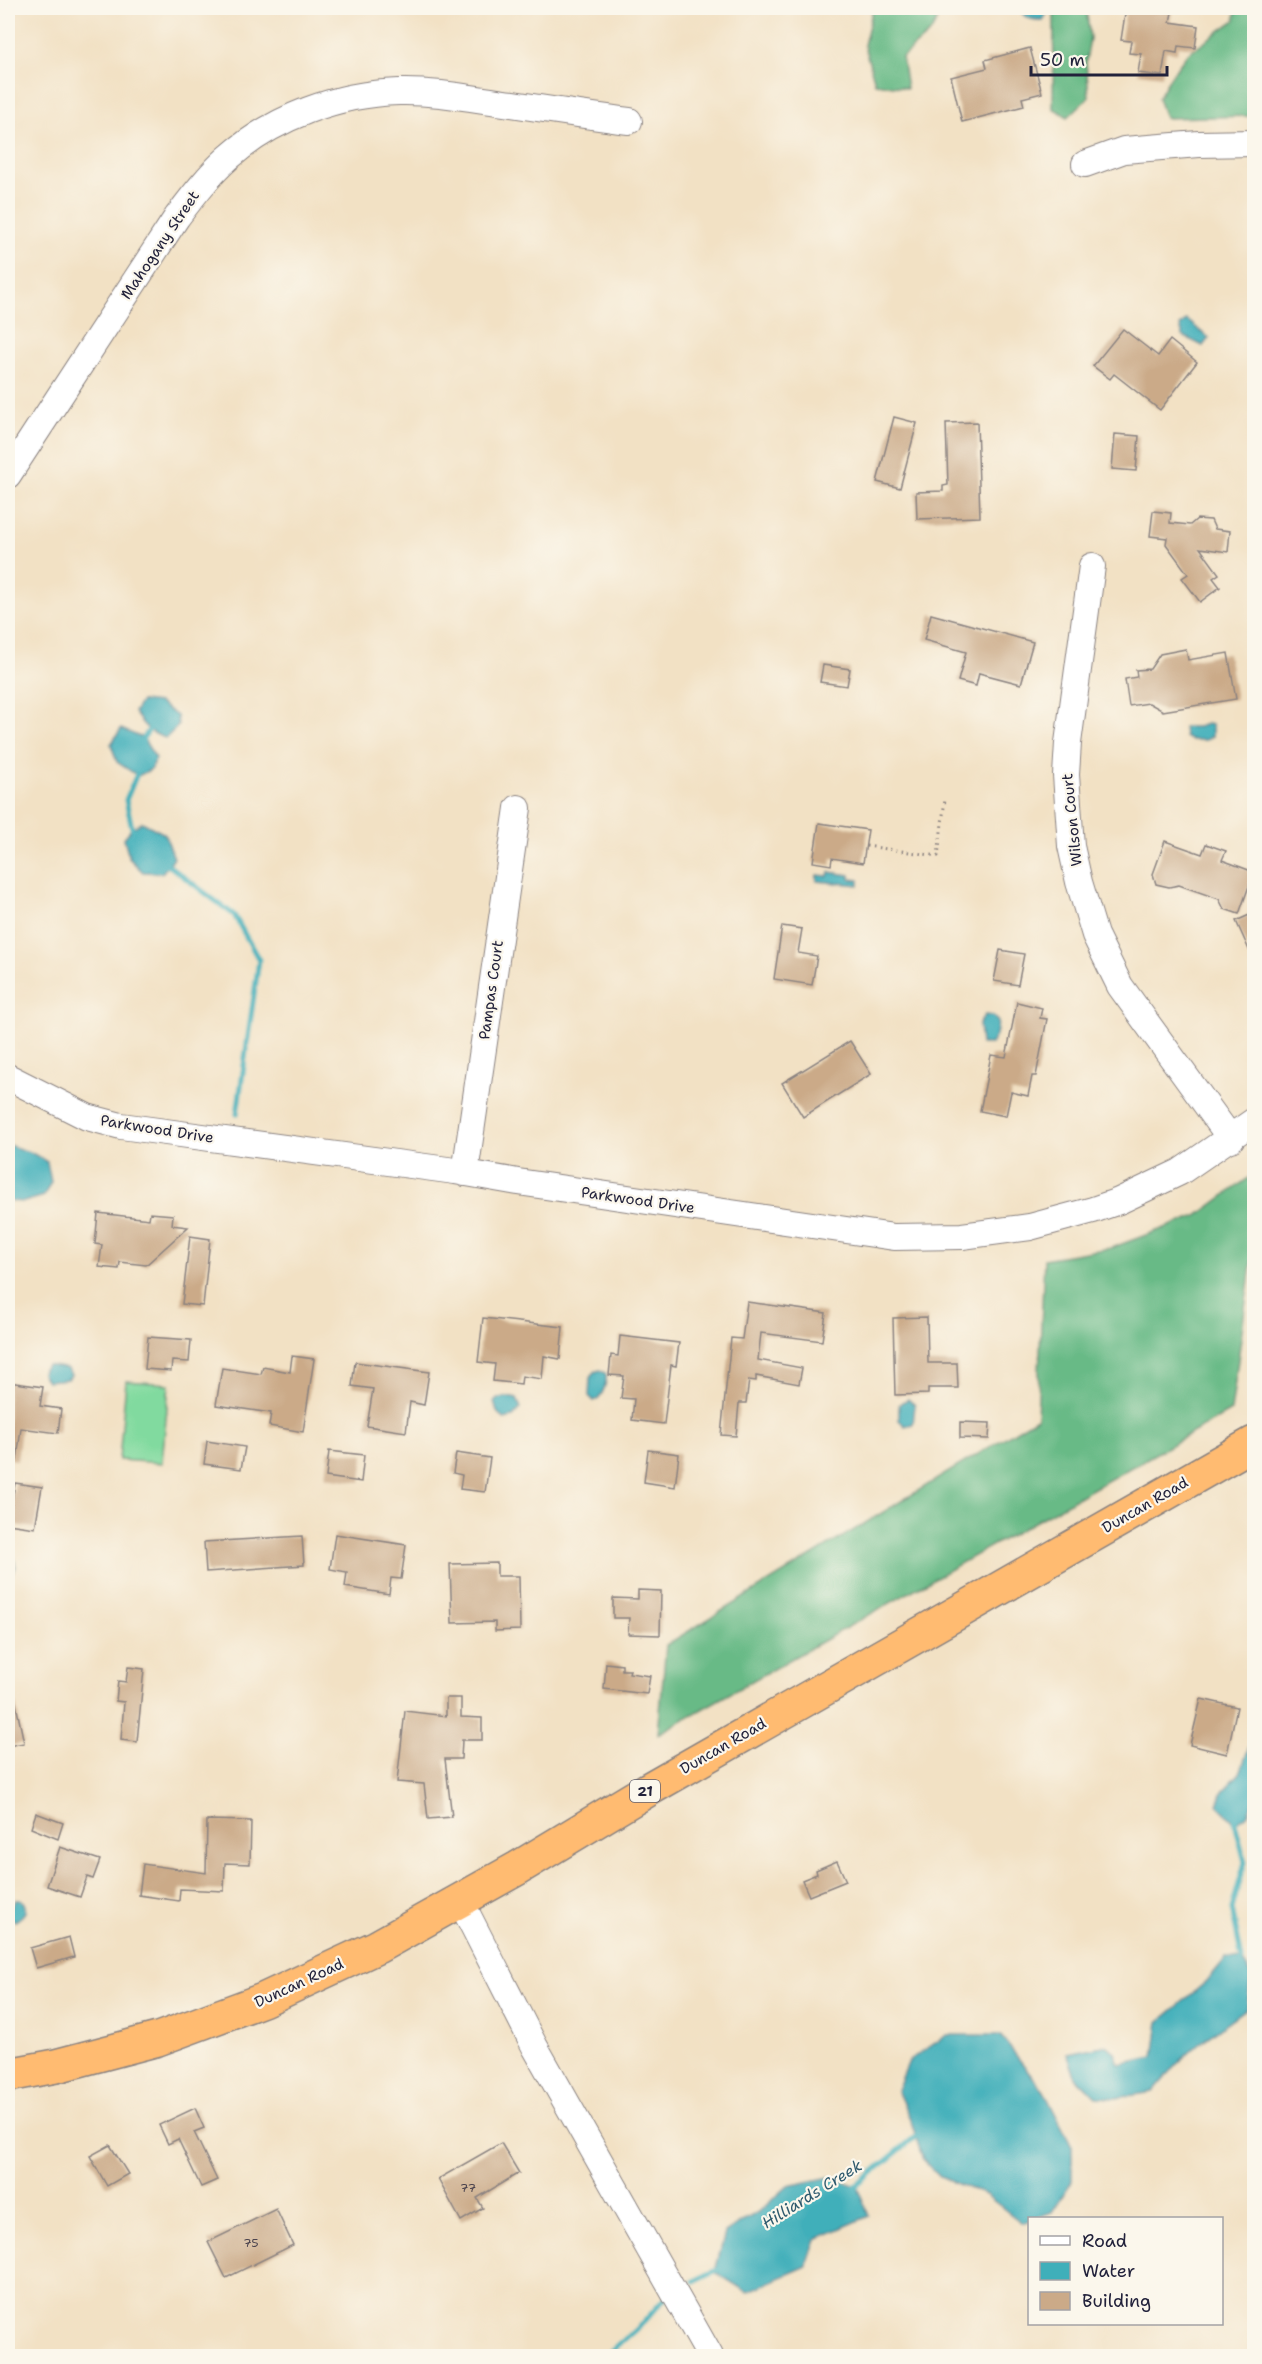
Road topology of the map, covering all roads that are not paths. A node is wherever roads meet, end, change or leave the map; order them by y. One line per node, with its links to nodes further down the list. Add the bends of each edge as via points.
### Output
1 (629, 121): 4 (street, Mahogany Street, via 442,94 398,92 321,106 276,125 228,158 201,185)
2 (1254, 143): 3 (street, via 1124,150)
3 (1085, 164)
4 (8, 475)
5 (1092, 566): 9 (street, Wilson Court, via 1066,775 1071,846 1079,882 1095,935 1120,986)
6 (518, 808): 10 (street, Pampas Court)
7 (8, 1077): 10 (street, Parkwood Drive, via 87,1117 121,1126)
8 (1254, 1121): 9 (street, Parkwood Drive)
9 (1231, 1138): 10 (street, Parkwood Drive, via 1180,1172 1119,1201 1030,1227 962,1236 894,1237)
10 (465, 1173)
11 (1254, 1443): 12 (highway, Duncan Road / 21)
12 (460, 1900): 13 (highway, Duncan Road / 21, via 377,1947 239,2010 158,2039); 14 (street, via 535,2047)
13 (8, 2075)
14 (710, 2356)

